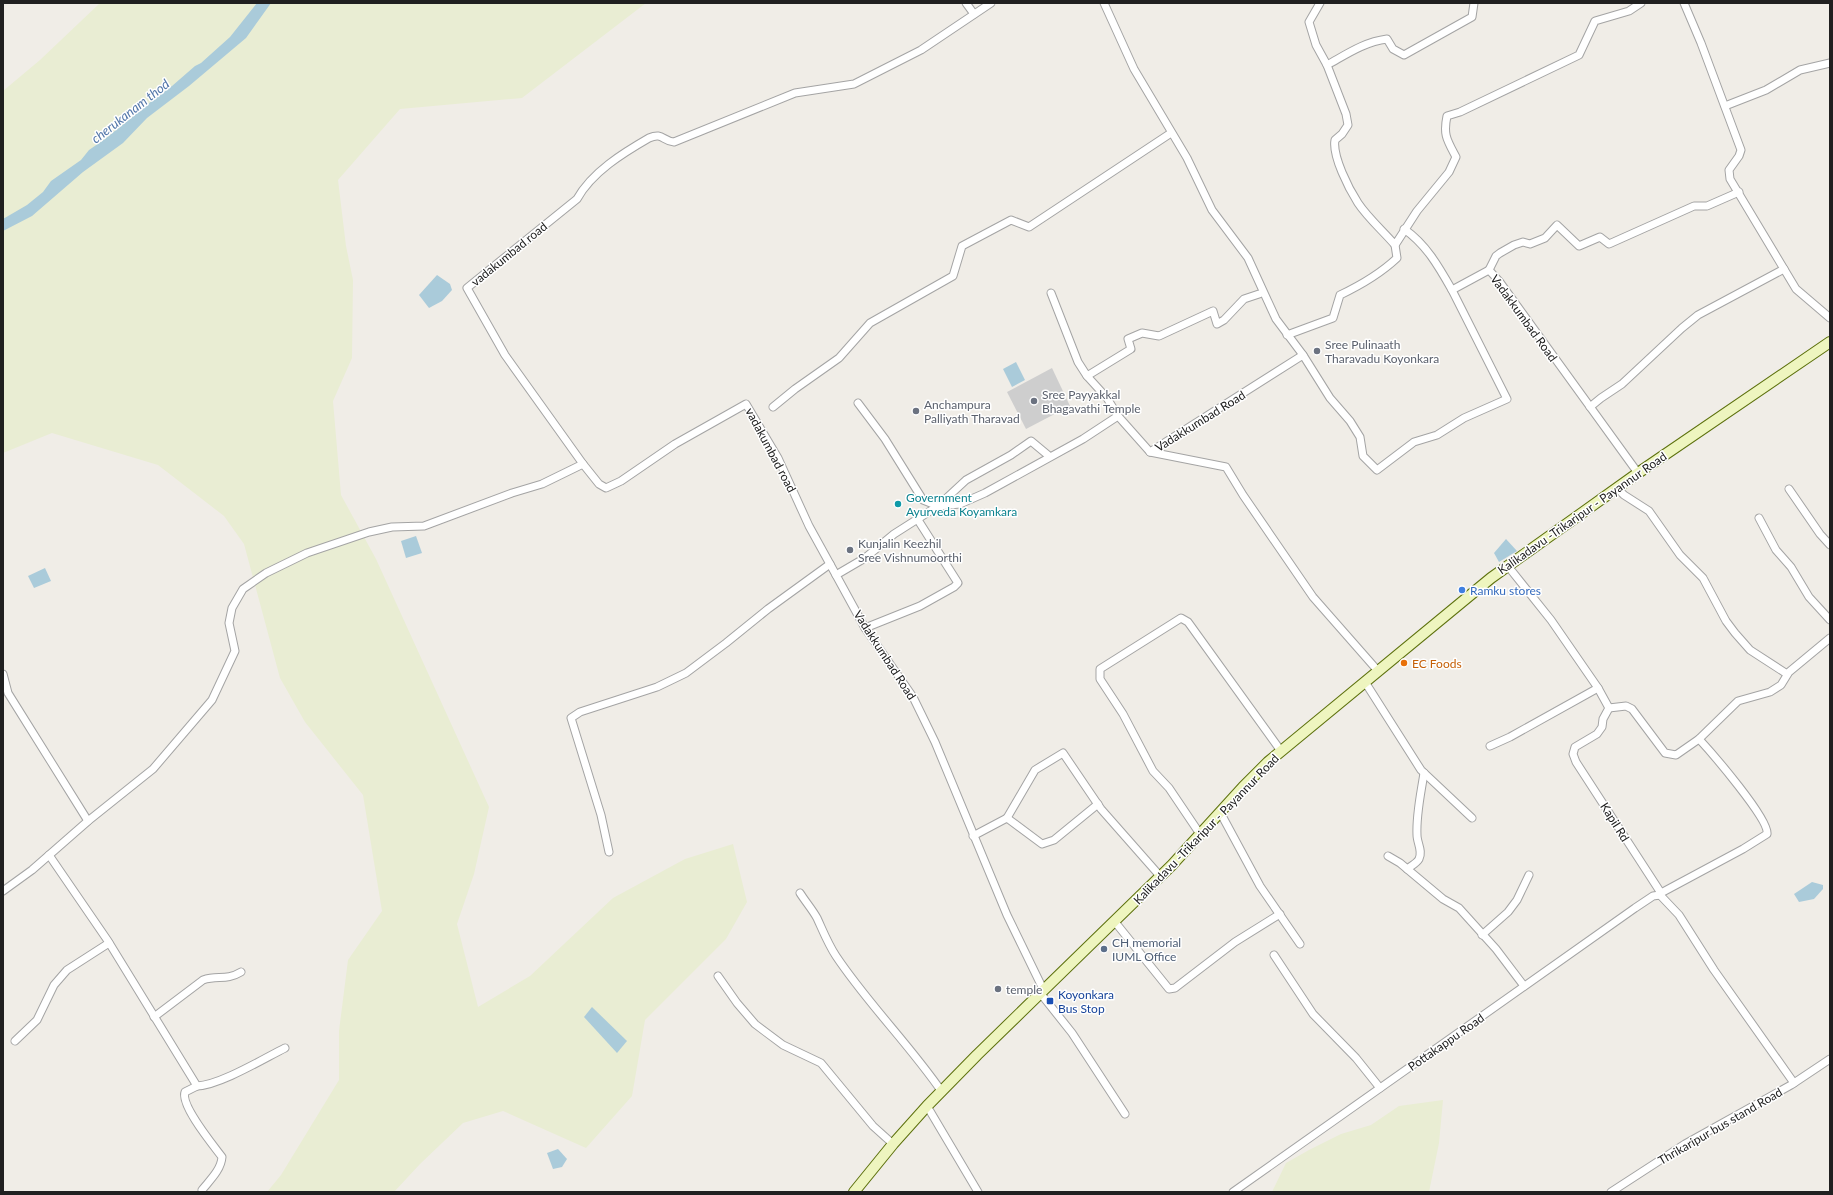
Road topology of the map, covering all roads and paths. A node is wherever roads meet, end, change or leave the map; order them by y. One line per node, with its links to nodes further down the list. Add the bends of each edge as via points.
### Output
1 (966, 3): 8 (street)
2 (991, 3): 8 (street, vadakumbad road)
3 (1104, 3): 12 (street, via 1134,69)
4 (1320, 3): 10 (street, via 1309,22 1316,45)
5 (1474, 3): 10 (street, via 1472,17 1404,55 1393,49 1386,39 1357,48)
6 (1641, 3): 14 (street, via 1629,11 1595,21 1579,55 1447,116 1446,139 1456,157 1455,162)
7 (1684, 3): 11 (street)
8 (974, 14): 32 (street, vadakumbad road, via 921,50 854,84 795,93 674,142 656,135 649,138 605,168 584,186 577,199 467,288 505,355)
9 (1830, 63): 11 (street, via 1800,70 1766,90)
10 (1327, 65): 15 (street, via 1348,125 1335,140 1334,147 1342,169 1358,203)
11 (1725, 106): 13 (street, via 1740,150 1728,174)
12 (1171, 133): 22 (street, via 1187,158 1212,210 1248,258 1266,302); 27 (street, via 1029,227 1011,220 962,246 953,276 870,323 838,358)
13 (1739, 192): 16 (street); 17 (street, via 1707,206 1694,206 1609,244 1600,237 1579,246 1557,225 1545,238 1530,244 1514,244 1500,252)
14 (1404, 229): 15 (street); 18 (street, via 1432,256)
15 (1395, 245): 22 (street, via 1397,258 1364,283 1340,295 1333,318)
16 (1784, 269): 21 (street, via 1796,289); 28 (street, via 1698,315 1622,384)
17 (1489, 270): 18 (street, Vadakkumbad Road); 28 (street, Vadakkumbad Road)
18 (1452, 290): 24 (street, via 1507,399 1464,418 1437,435 1414,442 1378,470 1363,456 1360,437 1330,398)
19 (1051, 293): 25 (street, Vadakkumbad Road, via 1078,362)
20 (1259, 294): 25 (street, via 1244,299 1224,320 1216,324 1214,311 1159,336 1142,333 1128,339 1131,349)
21 (1830, 318)
22 (1287, 335): 24 (street)
23 (1830, 342): 33 (main road, Kalikadavu -Trikaripur - Payannur Road)
24 (1303, 355): 30 (street, Vadakkumbad Road)
25 (1087, 376): 29 (street, Vadakkumbad Road, via 1107,398)
26 (858, 403): 36 (street, via 885,439 923,500)
27 (773, 407)
28 (1590, 407): 33 (street, Vadakkumbad Road)
29 (1118, 416): 30 (street, Vadakkumbad Road); 31 (street)
30 (1150, 452): 46 (street, via 1226,467 1313,597)
31 (1049, 456): 36 (street, via 985,493 960,504); 36 (street, via 1031,442 966,480)
32 (583, 464): 40 (street, vadakumbad road, via 599,484 611,488 675,444 746,404 778,458 809,526); 60 (street, via 542,484 512,492 424,526 392,527 369,532 307,553 266,573 243,589 232,608 229,623 235,651 212,700 153,769)
33 (1638, 473): 34 (main road, Kalikadavu -Trikaripur - Payannur Road)
34 (1617, 488): 41 (main road, Kalikadavu -Trikaripur - Payannur Road); 48 (street, via 1649,511 1680,555 1703,578 1726,621 1750,650)
35 (1789, 489): 39 (street, via 1820,534)
36 (938, 506): 38 (street)
37 (1759, 518): 43 (street, via 1776,550 1791,567 1809,598)
38 (918, 520): 42 (street, via 894,534 865,558); 44 (street, via 958,583 920,606)
39 (1830, 544)
40 (830, 564): 42 (street, vadakumbad road); 63 (street, via 686,673 657,687 580,712 572,718 601,815)
41 (1508, 566): 46 (main road, Kalikadavu -Trikaripur - Payannur Road); 50 (street, via 1551,620)
42 (836, 575): 44 (street, Vadakkumbad Road)
43 (1830, 620)
44 (865, 628): 62 (street, Vadakkumbad Road, via 913,697 935,742)
45 (1830, 638): 48 (street)
46 (1378, 671): 49 (main road, Kalikadavu -Trikaripur - Payannur Road)
47 (3, 674): 60 (street, via 8,693)
48 (1787, 674): 52 (street, via 1782,685 1770,692 1738,701)
49 (1365, 682): 54 (main road, Kalikadavu -Trikaripur - Payannur Road); 55 (street)
50 (1598, 688): 51 (street); 53 (street)
51 (1609, 708): 52 (street, via 1626,706 1632,709 1665,753 1671,756 1683,752); 71 (street, Kapil Rd, via 1597,734 1575,747 1573,754)
52 (1699, 739): 71 (street, Pottakappu Road, via 1745,795 1767,827 1767,834)
53 (1490, 746)
54 (1281, 751): 57 (main road, Kalikadavu -Trikaripur - Payannur Road); 61 (street, via 1188,622 1181,618 1100,669 1100,679 1123,714 1153,771 1169,788)
55 (1424, 773): 59 (street); 66 (street, via 1417,827 1420,857)
56 (1098, 804): 58 (street, via 1054,840 1042,844); 58 (street, via 1063,753 1035,770); 68 (street)
57 (1220, 812): 61 (main road, Kalikadavu -Trikaripur - Payannur Road); 72 (street, via 1252,874)
58 (1007, 818): 62 (street)
59 (1472, 818)
60 (88, 821): 64 (street)
61 (1200, 834): 68 (main road, Kalikadavu -Trikaripur - Payannur Road)
62 (973, 836): 81 (street, Vadakkumbad Road)
63 (609, 852)
64 (49, 855): 69 (street); 75 (street)
65 (1388, 856): 66 (street)
66 (1407, 868): 74 (street, via 1443,899 1459,908)
67 (1530, 875): 74 (street, via 1508,912)
68 (1160, 876): 73 (main road, Kalikadavu -Trikaripur - Payannur Road)
69 (3, 891)
70 (800, 893): 89 (street, via 814,913 835,956)
71 (1660, 894): 80 (street, Pottakappu Road, via 1635,908); 86 (street, Kapil Rd, via 1679,915 1714,970)
72 (1280, 914): 73 (street, via 1169,989); 76 (street)
73 (1115, 922): 81 (main road, Kalikadavu -Trikaripur - Payannur Road)
74 (1482, 934): 80 (street)
75 (109, 943): 82 (street); 83 (street, via 66,970 54,985 37,1020)
76 (1300, 944)
77 (1274, 955): 88 (street, via 1313,1014 1356,1058)
78 (241, 972): 82 (street, via 225,979 203,980)
79 (718, 976): 92 (street, via 755,1024 783,1045 821,1063 873,1126)
80 (1524, 986): 88 (street, Pottakappu Road)
81 (1042, 993): 89 (main road, Kalikadavu -Trikaripur - Payannur Road); 91 (street, Vadakkumbad Road, via 1072,1033)
82 (154, 1017): 87 (street)
83 (15, 1041)
84 (285, 1048): 87 (street, via 230,1075)
85 (1830, 1059): 86 (street, Thrikaripur bus stand Road)
86 (1794, 1083): 97 (street, Thrikaripur bus stand Road, via 1685,1144)
87 (197, 1086): 93 (street, via 185,1092 184,1100 222,1157 222,1164)
88 (1380, 1088): 96 (street, Pottakappu Road)
89 (942, 1092): 90 (main road, Kalikadavu -Trikaripur - Payannur Road)
90 (927, 1106): 92 (main road, Kalikadavu -Trikaripur - Payannur Road); 95 (street)
91 (1125, 1114)
92 (893, 1144): 94 (main road, Kalikadavu -Trikaripur - Payannur Road)
93 (202, 1190)
94 (854, 1192)
95 (978, 1192)
96 (1233, 1192)
97 (1611, 1192)

